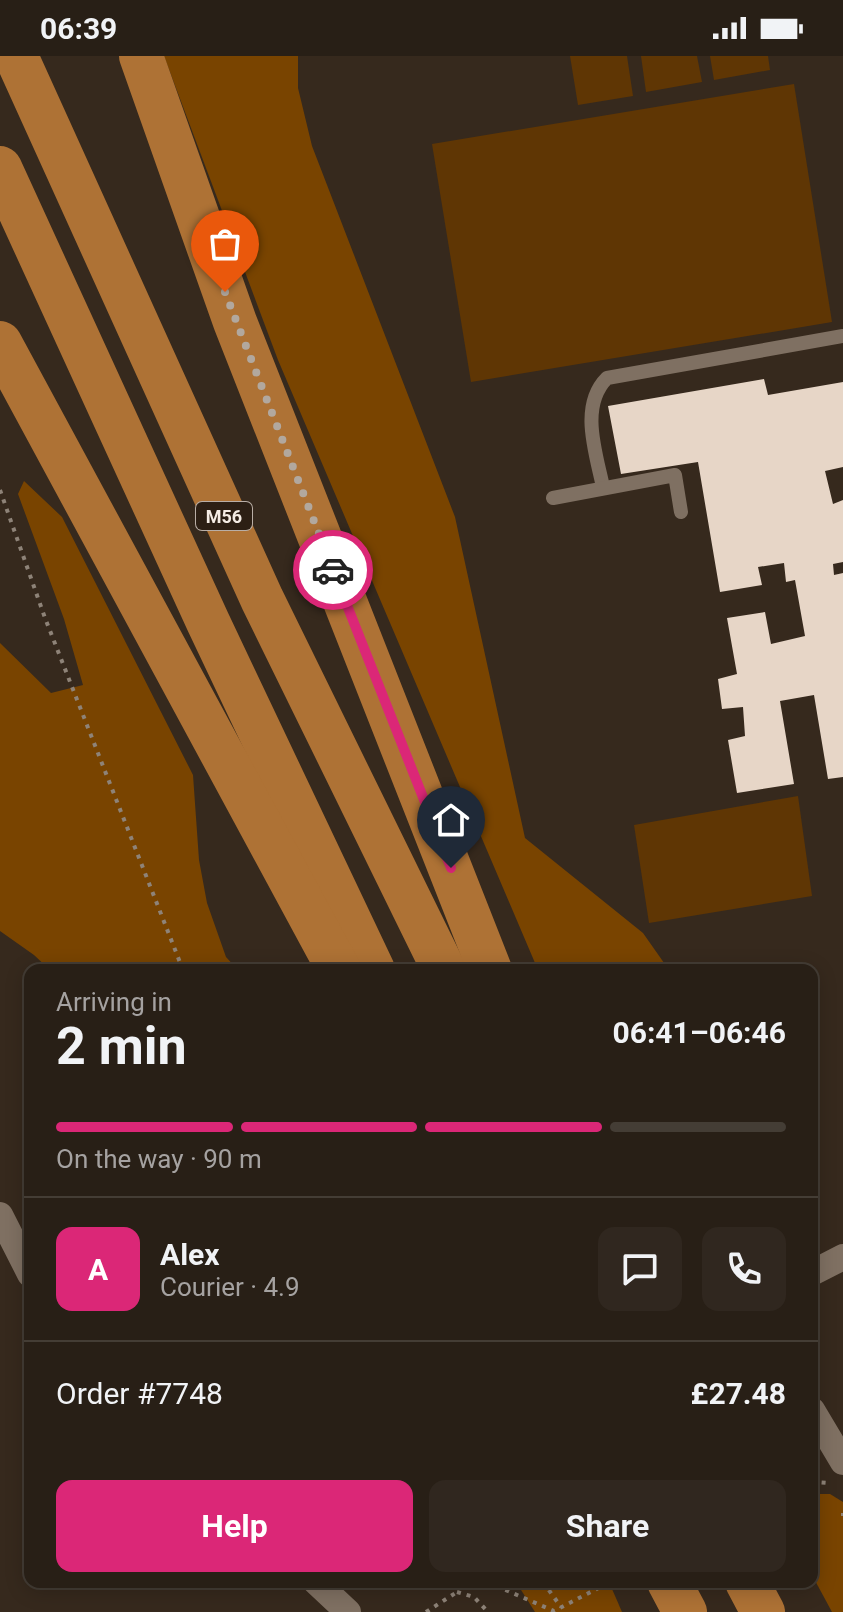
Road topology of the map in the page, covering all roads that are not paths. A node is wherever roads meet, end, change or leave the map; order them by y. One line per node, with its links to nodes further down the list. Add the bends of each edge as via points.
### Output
1 (16, 56): 11 (highway, M56, via 262,599)
2 (141, 56): 12 (highway, via 235,322)
3 (0, 168): 10 (highway, M56)
4 (843, 336): 6 (lane, via 607,378 591,414)
5 (0, 343): 9 (highway)
6 (603, 487): 7 (lane); 8 (lane, via 675,475)
7 (553, 498)
8 (681, 512)
9 (336, 964)
10 (370, 964)
11 (441, 964)
12 (488, 964)
13 (0, 1215): 15 (street)
14 (843, 1257): 16 (street)
15 (24, 1259)
16 (818, 1270)
17 (818, 1420): 18 (street)
18 (843, 1462)
19 (322, 1588): 22 (street)
20 (672, 1588): 23 (highway)
21 (750, 1588): 24 (highway)
22 (348, 1612)
23 (685, 1612)
24 (763, 1612)

